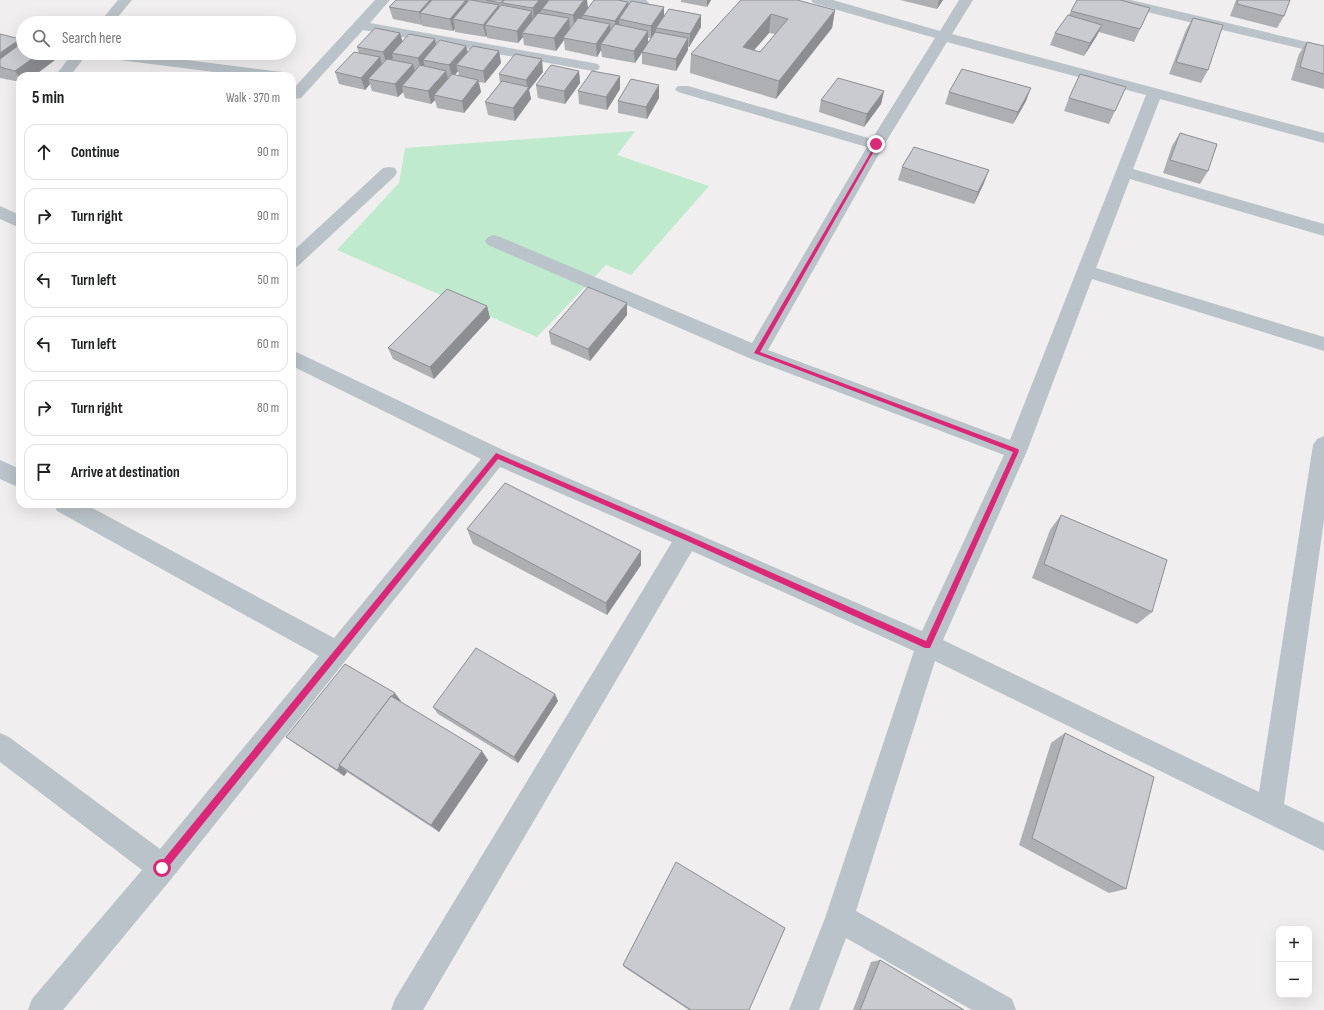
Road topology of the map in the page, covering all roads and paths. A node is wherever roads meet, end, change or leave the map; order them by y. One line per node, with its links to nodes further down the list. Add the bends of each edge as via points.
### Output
1 (125, 0): 9 (street)
2 (383, 0): 10 (street)
3 (624, 0): 7 (street)
4 (818, 0): 11 (street)
5 (966, 0): 11 (street)
6 (1114, 0): 8 (street)
7 (642, 3)
8 (1143, 3): 12 (street)
9 (112, 16)
10 (360, 25): 15 (street); 19 (street)
11 (942, 36): 21 (street); 24 (street)
12 (1324, 50)
13 (75, 60): 16 (street)
14 (152, 60): 17 (street)
15 (593, 67)
16 (65, 72)
17 (249, 72)
18 (296, 78): 19 (street)
19 (310, 80): 22 (street)
20 (683, 89): 24 (street)
21 (1155, 92): 23 (street); 26 (street)
22 (296, 95)
23 (1324, 138)
24 (876, 144): 34 (street)
25 (389, 172): 31 (street)
26 (1125, 172): 29 (street); 32 (street)
27 (0, 212): 28 (street)
28 (16, 220)
29 (1324, 230)
30 (494, 241): 34 (street)
31 (296, 258)
32 (1086, 271): 33 (street); 37 (street)
33 (1324, 344)
34 (756, 353): 37 (street)
35 (296, 360): 38 (street)
36 (1324, 445): 46 (street)
37 (1016, 451): 43 (street)
38 (496, 456): 42 (street); 44 (street)
39 (0, 469): 40 (street)
40 (16, 478)
41 (72, 508): 44 (street)
42 (687, 538): 43 (street); 51 (street)
43 (928, 645): 46 (street); 49 (street)
44 (336, 652): 48 (street)
45 (0, 746): 48 (street)
46 (1270, 810): 47 (street)
47 (1324, 837)
48 (162, 868): 50 (street)
49 (839, 918): 52 (street); 53 (street)
50 (43, 1010)
51 (406, 1010)
52 (804, 1010)
53 (1001, 1010)

